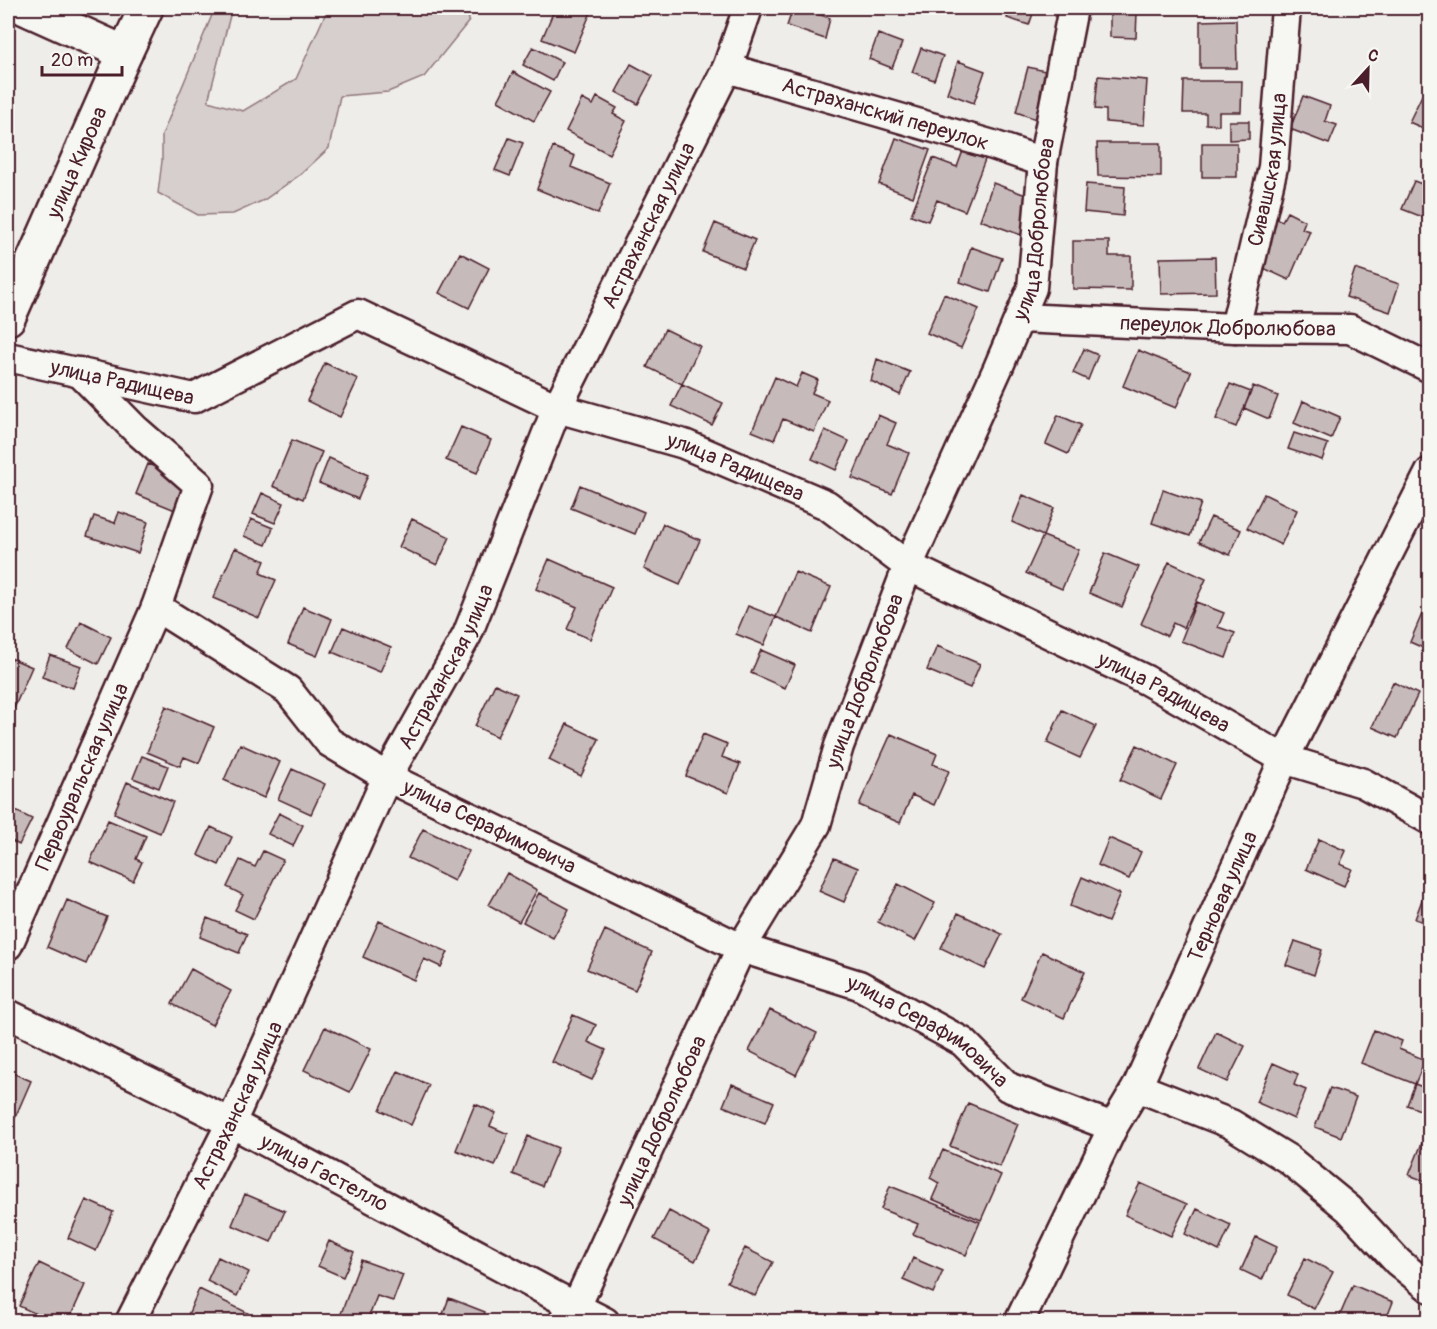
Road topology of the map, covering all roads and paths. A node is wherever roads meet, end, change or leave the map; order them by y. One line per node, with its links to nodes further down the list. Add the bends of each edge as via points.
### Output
1 (25, 8): 6 (main road)
2 (146, 8): 6 (main road, улица Кирова)
3 (748, 8): 7 (street, Астраханская улица)
4 (1073, 8): 8 (street, улица Добролюбова)
5 (1287, 8): 11 (street, Сивашская улица, via 1272,166)
6 (125, 52): 9 (main road, улица Кирова)
7 (727, 68): 8 (street, Астраханский переулок); 15 (street, Астраханская улица)
8 (1043, 162): 10 (street, улица Добролюбова, via 1032,288)
9 (8, 318)
10 (1020, 318): 11 (street, переулок Добролюбова); 17 (street, улица Добролюбова)
11 (1235, 328): 13 (street, переулок Добролюбова, via 1350,329)
12 (8, 357): 14 (street, улица Радищева)
13 (1430, 368)
14 (79, 372): 15 (street, улица Радищева, via 194,398 358,314); 18 (street, via 135,429 199,485)
15 (557, 408): 17 (street, улица Радищева, via 684,444 827,505); 20 (street, Астраханская улица, via 467,635)
16 (1430, 472): 19 (street, Терновая улица)
17 (908, 566): 19 (street, улица Радищева, via 1146,680); 23 (street, улица Добролюбова, via 839,746 816,825)
18 (156, 607): 20 (street, улица Серафимовича, via 288,690 329,742); 22 (street, Первоуральская улица)
19 (1284, 759): 21 (street, улица Радищева, via 1363,783); 25 (street, Терновая улица)
20 (387, 777): 23 (street, улица Серафимовича); 26 (street, Астраханская улица)
21 (1430, 820)
22 (8, 945)
23 (741, 948): 27 (street, улица Серафимовича, via 859,985 963,1042 1008,1088); 29 (street, улица Добролюбова)
24 (8, 1014): 26 (street, улица Гастелло)
25 (1137, 1087): 27 (street, Терновая улица); 28 (street, via 1231,1124 1288,1159 1349,1209 1398,1262)
26 (231, 1124): 29 (street, улица Гастелло); 30 (street, Астраханская улица)
27 (1113, 1127): 32 (street, Терновая улица)
28 (1430, 1288)
29 (570, 1314): 31 (street, улица Гастелло)
30 (130, 1322)
31 (605, 1322)
32 (1019, 1322)

